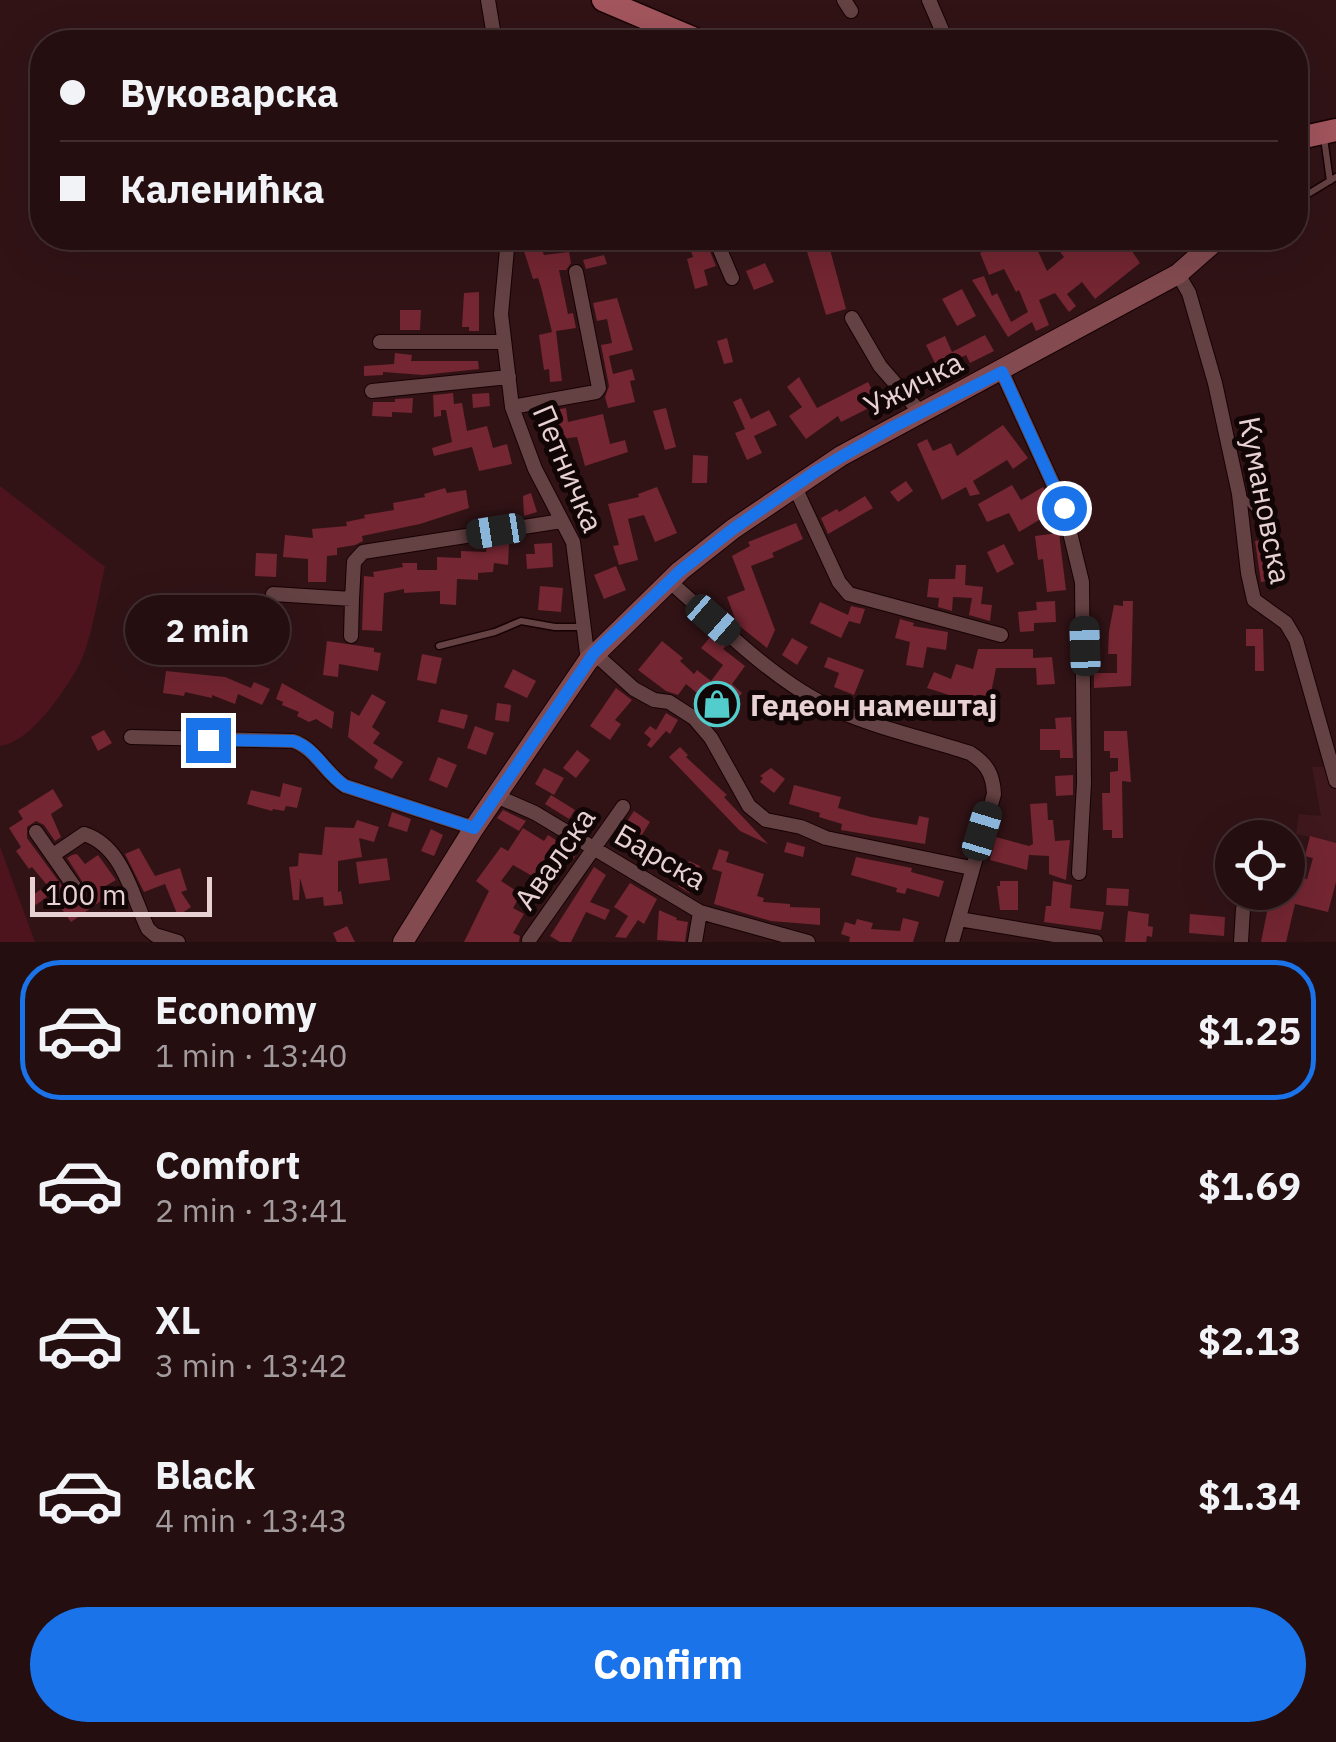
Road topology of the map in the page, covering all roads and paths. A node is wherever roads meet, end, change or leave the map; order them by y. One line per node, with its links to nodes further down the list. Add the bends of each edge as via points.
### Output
1 (488, 0): 5 (street)
2 (603, 0): 4 (main road)
3 (929, 0): 8 (street)
4 (655, 20): 6 (street); 7 (main road)
5 (492, 30)
6 (650, 30)
7 (676, 30)
8 (942, 30)
9 (1330, 132): 10 (lane)
10 (1333, 179): 11 (lane)
11 (1308, 194)
12 (507, 250): 20 (street, Петничка)
13 (721, 250): 17 (street)
14 (1205, 250): 16 (main road, Ужичка)
15 (576, 272): 24 (street, via 599,388)
16 (1178, 274): 21 (main road, Ужичка); 27 (street, Кумановска, via 1190,293 1215,383)
17 (732, 278)
18 (852, 318): 25 (street, via 880,366)
19 (380, 342): 20 (street)
20 (504, 342): 22 (street, Петничка)
21 (1002, 372): 25 (main road, Ужичка); 47 (street, via 1064,508 1082,582)
22 (508, 377): 23 (street); 24 (street, Петничка)
23 (372, 391)
24 (512, 407): 28 (street, Петничка)
25 (920, 412): 26 (main road, Ужичка)
26 (794, 485): 30 (main road, Ужичка); 34 (street, via 849,594)
27 (1239, 494): 29 (lane); 39 (street, Кумановска, via 1254,600 1286,623 1296,640)
28 (562, 521): 32 (street, via 363,552 354,562); 33 (street, Петничка, via 573,542)
29 (1268, 524)
30 (669, 582): 37 (main road, Ужичка); 46 (street, via 814,699 986,764 994,794)
31 (273, 594): 32 (street)
32 (352, 599): 35 (street)
33 (583, 627): 36 (lane, via 521,622); 37 (street, Петничка)
34 (1001, 635)
35 (351, 636)
36 (439, 646)
37 (591, 657): 40 (main road, Ужичка); 46 (street, via 634,690 694,718 748,806 766,820)
38 (131, 738): 42 (street, via 293,741 345,786)
39 (1336, 781)
40 (496, 796): 42 (main road, Ужичка); 44 (street, Барска)
41 (624, 808): 44 (street, Авалска)
42 (474, 828): 54 (main road, Ужичка)
43 (36, 832): 45 (street)
44 (593, 848): 50 (street, Барска); 52 (street, Авалска)
45 (53, 855): 48 (street); 53 (street, via 84,834 106,844 148,929)
46 (970, 868): 51 (street)
47 (1079, 872)
48 (76, 890)
49 (1243, 910): 59 (street)
50 (700, 912): 55 (street); 56 (street, Барска)
51 (959, 919): 57 (street); 58 (street)
52 (529, 940)
53 (178, 942)
54 (404, 942)
55 (695, 942)
56 (808, 942)
57 (952, 942)
58 (1096, 942)
59 (1241, 942)

